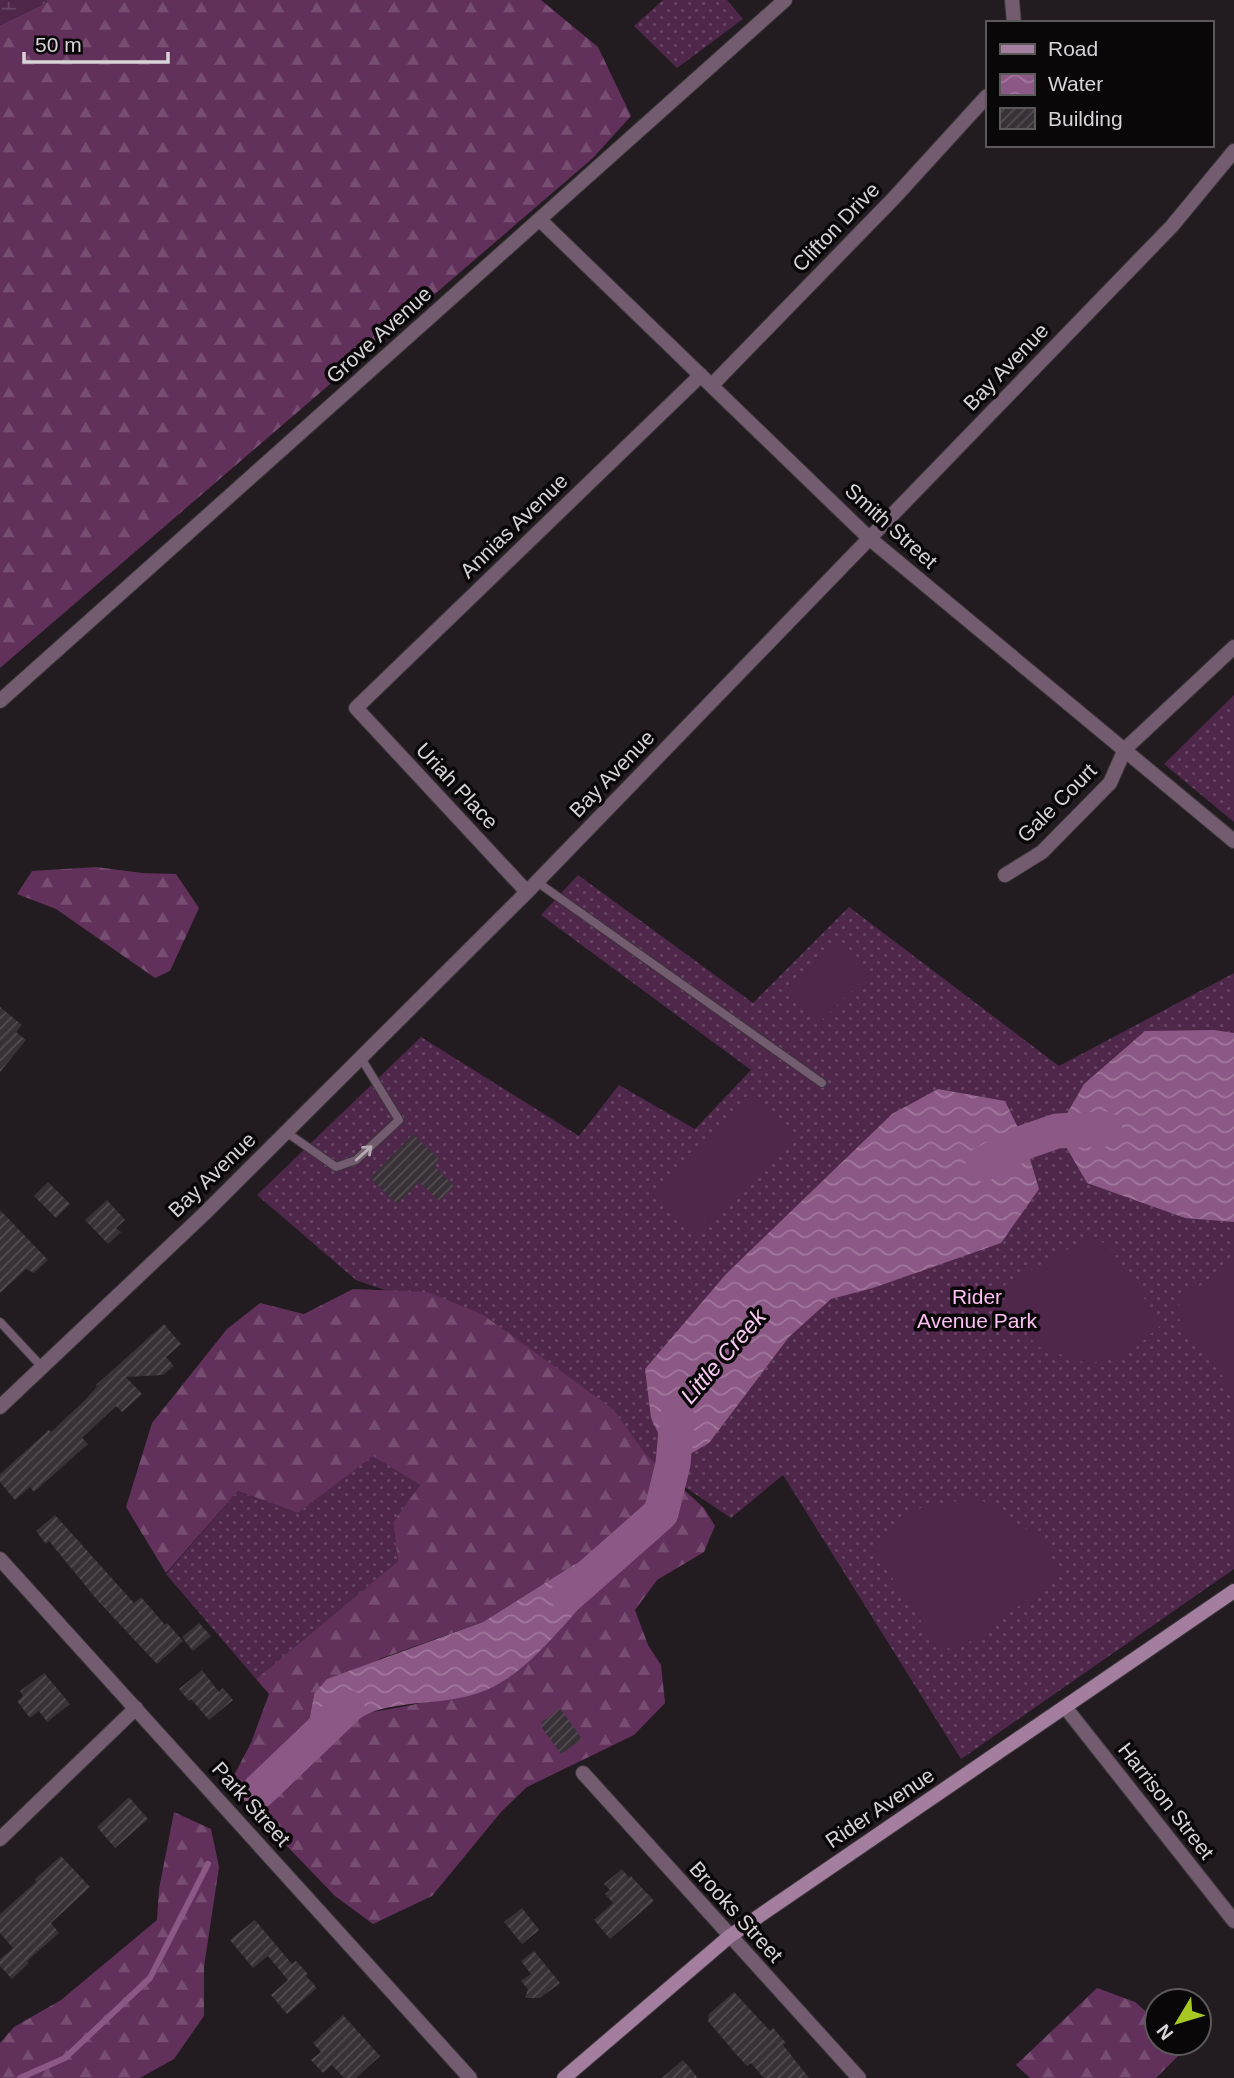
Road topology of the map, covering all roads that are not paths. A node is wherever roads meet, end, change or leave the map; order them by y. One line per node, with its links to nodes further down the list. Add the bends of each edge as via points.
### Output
1 (785, 0): 6 (street, Grove Avenue)
2 (1012, 0): 3 (street)
3 (1014, 21)
4 (986, 97): 7 (street, Clifton Drive, via 894,198)
5 (1234, 151): 8 (street, Bay Avenue, via 1172,226)
6 (540, 220): 7 (street, Smith Street); 10 (street, Grove Avenue)
7 (707, 380): 8 (street, Smith Street); 11 (street, Annias Avenue)
8 (869, 538): 12 (street, Smith Street); 15 (street, Bay Avenue)
9 (1234, 647): 12 (street)
10 (0, 701)
11 (356, 708): 15 (street, Uriah Place)
12 (1125, 749): 13 (street, Smith Street); 14 (street, Gale Court, via 1110,783 1042,852)
13 (1234, 841)
14 (1005, 875)
15 (532, 887): 16 (street, Bay Avenue); 17 (lane)
16 (361, 1058): 18 (street, Bay Avenue); 18 (lane, one-way to 16, via 336,1167 356,1160 399,1120)
17 (822, 1083)
18 (286, 1132): 20 (street, Bay Avenue)
19 (0, 1322): 20 (lane)
20 (42, 1367): 21 (street, Bay Avenue)
21 (0, 1407)
22 (0, 1559): 25 (street, Park Street)
23 (1234, 1591): 24 (street, Rider Avenue)
24 (1065, 1707): 28 (street, Harrison Street); 29 (street, Rider Avenue)
25 (136, 1708): 27 (street); 30 (street, Park Street)
26 (583, 1773): 29 (street, Brooks Street)
27 (0, 1839)
28 (1234, 1921)
29 (730, 1936): 31 (street, Rider Avenue); 32 (street, Brooks Street)
30 (470, 2078)
31 (564, 2078)
32 (859, 2078)

